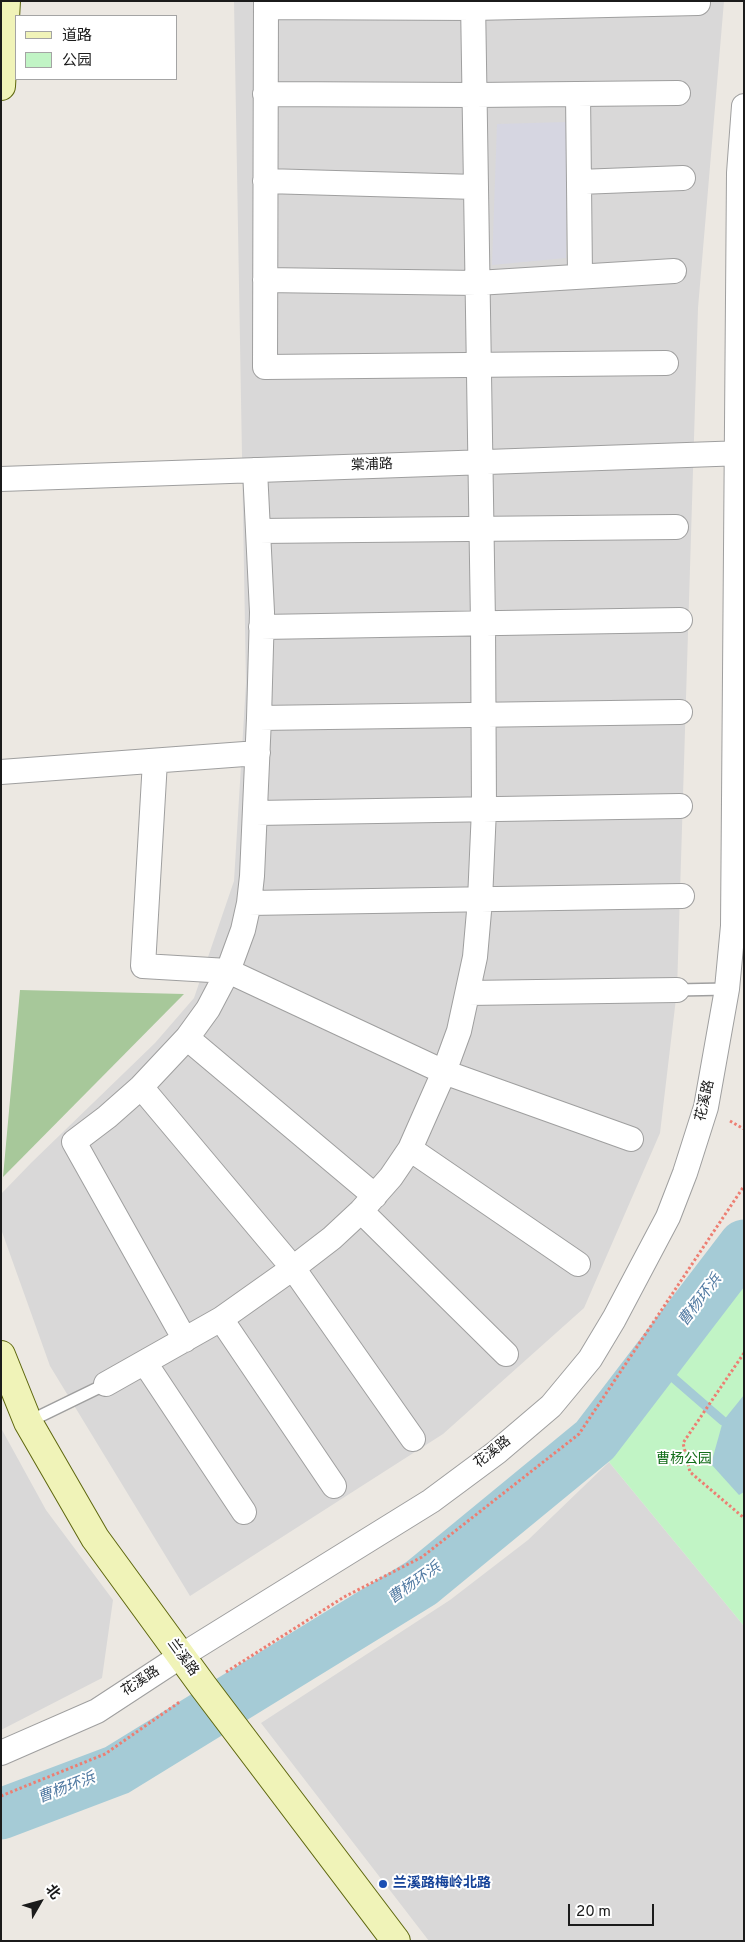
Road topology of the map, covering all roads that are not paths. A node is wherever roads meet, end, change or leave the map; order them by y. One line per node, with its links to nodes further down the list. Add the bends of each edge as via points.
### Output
1 (6, 1): 5 (street)
2 (698, 3): 4 (street)
3 (266, 4): 4 (street); 7 (street)
4 (473, 4): 9 (street)
5 (1, 86)
6 (678, 93): 8 (street)
7 (265, 94): 9 (street); 12 (street)
8 (578, 94): 9 (street); 13 (street)
9 (475, 95): 14 (street)
10 (744, 106): 21 (street, 花溪路, via 739,173)
11 (683, 178): 13 (street)
12 (265, 181): 14 (street); 17 (street)
13 (579, 182): 16 (street)
14 (476, 187): 18 (street)
15 (674, 270): 16 (street)
16 (580, 276): 18 (street)
17 (265, 280): 18 (street); 20 (street, via 265,367)
18 (477, 283): 20 (street)
19 (666, 363): 20 (street)
20 (479, 365): 22 (street)
21 (741, 453): 22 (street, 棠浦路); 43 (street, 花溪路)
22 (481, 462): 23 (street, 棠浦路); 26 (street)
23 (255, 470): 24 (street, 棠浦路); 27 (street)
24 (1, 479)
25 (676, 527): 26 (street)
26 (482, 530): 27 (street); 29 (street)
27 (258, 531): 30 (street)
28 (680, 620): 29 (street)
29 (484, 623): 30 (street); 32 (street)
30 (261, 627): 33 (street)
31 (680, 712): 32 (street)
32 (485, 714): 33 (street); 38 (street)
33 (259, 718): 34 (street)
34 (258, 753): 35 (street); 39 (street)
35 (155, 761): 36 (street); 44 (street, via 143,966)
36 (1, 772)
37 (680, 806): 38 (street)
38 (484, 809): 39 (street); 41 (street)
39 (256, 813): 42 (street)
40 (682, 896): 41 (street)
41 (480, 900): 42 (street); 47 (street)
42 (249, 903): 44 (street)
43 (738, 926): 45 (street, 花溪路)
44 (228, 971): 48 (street, via 208,1009); 49 (street)
45 (727, 989): 46 (lane); 66 (street, 花溪路, via 706,1107 682,1182 651,1251 590,1359 551,1406 497,1452 431,1501)
46 (677, 990): 47 (street)
47 (468, 994): 49 (street)
48 (187, 1038): 50 (street); 53 (street)
49 (444, 1072): 51 (street); 52 (street)
50 (141, 1087): 55 (street); 57 (street, via 74,1142)
51 (631, 1139)
52 (410, 1149): 53 (street); 54 (street)
53 (368, 1203): 55 (street, via 332,1238); 58 (street)
54 (578, 1264)
55 (293, 1268): 56 (street); 63 (street)
56 (220, 1319): 57 (street); 64 (street)
57 (185, 1340): 60 (street)
58 (506, 1354)
59 (1, 1355): 62 (street, 兰溪路)
60 (145, 1363): 61 (street); 65 (street)
61 (106, 1384): 62 (lane)
62 (28, 1422): 66 (street, 兰溪路, via 95,1538)
63 (413, 1439)
64 (334, 1486)
65 (244, 1512)
66 (181, 1656): 67 (street, 花溪路, via 97,1711); 68 (street, 兰溪路)
67 (1, 1753)
68 (396, 1941)

